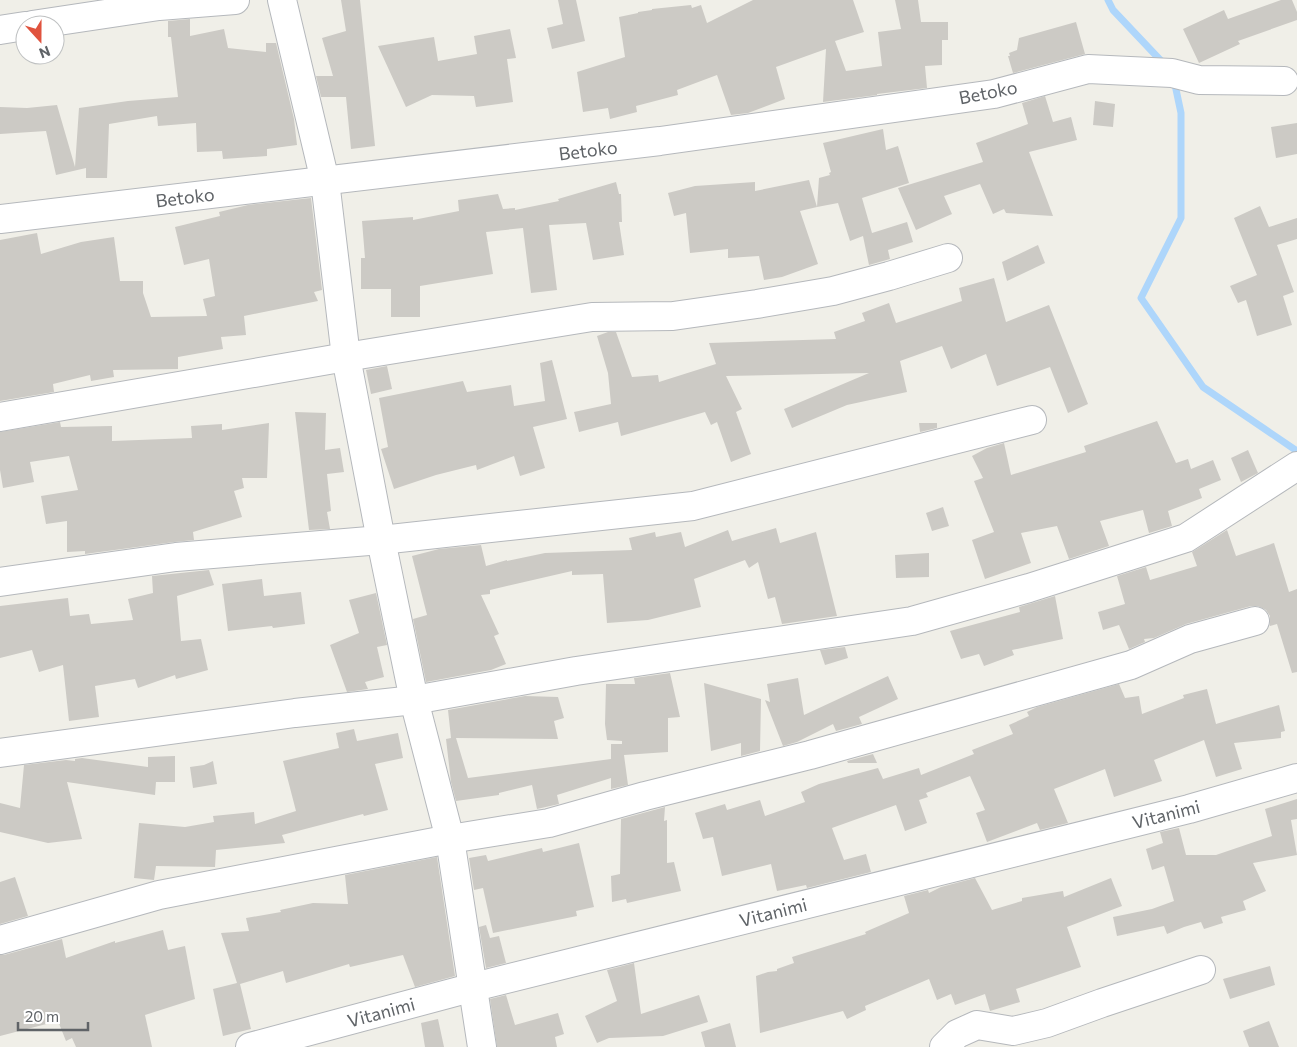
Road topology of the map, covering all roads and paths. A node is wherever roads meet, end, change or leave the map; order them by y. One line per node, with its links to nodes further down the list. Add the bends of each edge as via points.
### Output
1 (234, 0): 3 (street, via 159,6)
2 (282, 0): 7 (street)
3 (65, 20)
4 (15, 28): 5 (street)
5 (0, 30)
6 (1297, 90): 7 (street, Betoko, via 1267,94 1284,81 1199,80 1177,74 1088,69 994,94 660,141)
7 (325, 181): 8 (street, Betoko); 10 (street)
8 (0, 219)
9 (948, 258): 10 (street, via 834,291 757,304 673,316 592,316)
10 (346, 357): 11 (street); 14 (street)
11 (0, 417)
12 (1032, 420): 14 (street, via 693,506)
13 (1297, 466): 17 (street, via 1186,538 1030,588 912,621 576,670)
14 (381, 540): 15 (street, via 176,558); 17 (street)
15 (0, 582)
16 (1255, 620): 20 (street, via 1190,639 1131,665 810,755 549,823)
17 (414, 700): 18 (street); 20 (street)
18 (0, 753)
19 (1297, 778): 23 (street, Vitanimi)
20 (450, 839): 21 (street, via 159,895); 23 (street)
21 (0, 940)
22 (1201, 970): 26 (street, via 1047,1023 1013,1031 977,1025 957,1034)
23 (474, 987): 24 (street, Vitanimi); 25 (street)
24 (250, 1047)
25 (482, 1047)
26 (944, 1047)

